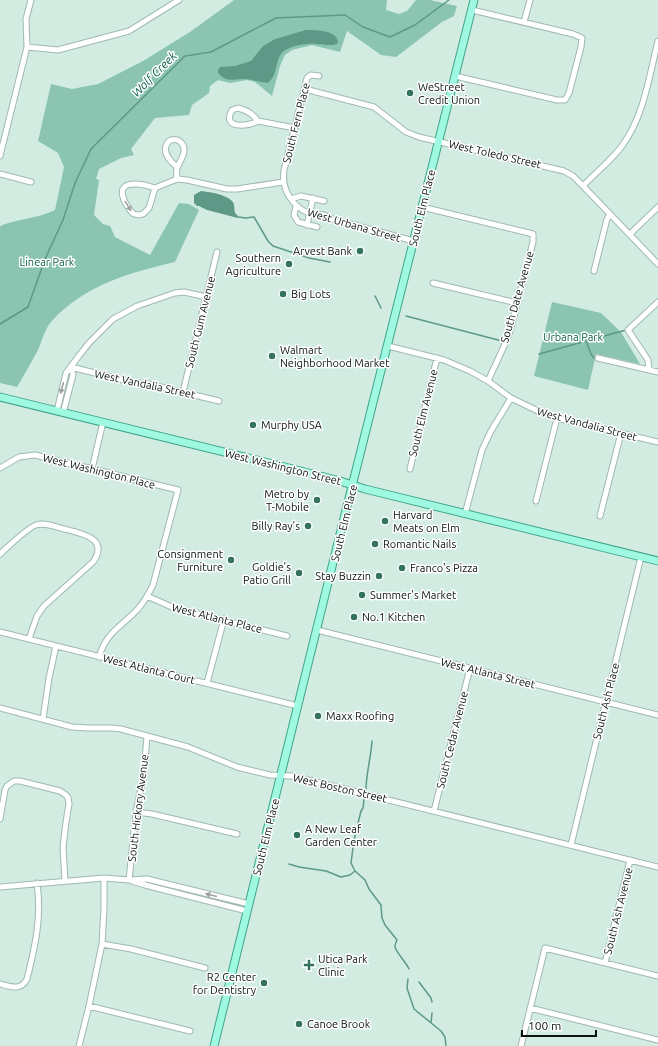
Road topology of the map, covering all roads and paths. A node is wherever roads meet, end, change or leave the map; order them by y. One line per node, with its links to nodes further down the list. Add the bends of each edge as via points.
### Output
1 (31, 0): 8 (street, via 26,19)
2 (179, 0): 8 (street, via 129,31 58,50)
3 (474, 0): 5 (main road, South Elm Place)
4 (530, 0): 6 (street)
5 (472, 10): 6 (street); 10 (main road, South Elm Place)
6 (524, 22): 10 (street, via 582,38 569,93 565,100)
7 (658, 41): 21 (street, via 640,113 634,127 618,150)
8 (27, 47): 15 (street)
9 (319, 76): 11 (street, South Fern Place, via 309,75)
10 (455, 76): 14 (main road, South Elm Place)
11 (305, 89): 13 (street, South Fern Place); 14 (street, West Toledo Street, via 374,107 406,132)
12 (258, 121): 12 (street, via 254,116 238,108 232,110 230,116 232,122 240,126); 13 (street)
13 (295, 128): 20 (street, South Fern Place)
14 (439, 141): 21 (street, West Toledo Street, via 564,171); 27 (main road, South Elm Place)
15 (0, 156)
16 (177, 168): 16 (street, via 170,161 166,150 171,140 178,140 184,148 182,161); 18 (street)
17 (0, 174): 19 (street)
18 (177, 179): 20 (street, via 233,189); 22 (street)
19 (31, 182)
20 (283, 182): 24 (street, West Urbana Street)
21 (583, 186): 30 (street, West Toledo Street)
22 (155, 188): 22 (street, one-way to 22, via 130,184 125,187 123,197 132,213 143,214 149,208)
23 (313, 198): 24 (street, West Urbana Street, via 302,196); 25 (street, West Urbana Street); 29 (street)
24 (291, 199): 26 (street, West Urbana Street)
25 (324, 201)
26 (296, 206): 29 (street, West Urbana Street); 31 (street, West Urbana Street, via 296,220)
27 (422, 206): 34 (main road, South Elm Place); 41 (street, South Date Avenue, via 533,234)
28 (658, 207): 33 (street)
29 (309, 213): 31 (street); 34 (street, West Urbana Street, via 325,215)
30 (610, 214): 33 (street, West Toledo Street); 37 (street)
31 (307, 225): 32 (street, West Urbana Street)
32 (317, 227)
33 (630, 234): 36 (street, West Toledo Street)
34 (414, 241): 42 (main road, South Elm Place)
35 (217, 252): 39 (street, South Gum Avenue)
36 (658, 264)
37 (594, 271)
38 (433, 283): 41 (street)
39 (206, 297): 45 (street, via 184,292 175,293 124,312 103,328); 49 (street, South Gum Avenue)
40 (658, 302): 46 (street, via 628,330 648,360)
41 (517, 303): 48 (street, South Date Avenue, via 505,344)
42 (388, 346): 43 (street, West Vandalia Street); 61 (main road, South Elm Place)
43 (437, 358): 48 (street, West Vandalia Street); 60 (street, South Elm Avenue)
44 (598, 358): 46 (street)
45 (71, 367): 49 (street, West Vandalia Street); 53 (street, via 66,373)
46 (649, 370): 47 (street)
47 (658, 372)
48 (488, 381): 51 (street, West Vandalia Street)
49 (183, 392): 52 (street, West Vandalia Street)
50 (0, 397): 53 (main road, West Washington Street)
51 (511, 398): 54 (street, West Vandalia Street); 63 (street, via 482,450)
52 (219, 401)
53 (60, 412): 55 (main road, West Washington Street)
54 (557, 418): 56 (street, West Vandalia Street); 62 (street)
55 (103, 422): 59 (street); 61 (main road, West Washington Street)
56 (620, 433): 57 (street, West Vandalia Street); 64 (street)
57 (658, 442)
58 (0, 468): 59 (street, West Washington Place, via 19,457 35,455)
59 (92, 469): 68 (street, West Washington Place, via 178,490 156,578)
60 (410, 469)
61 (353, 485): 63 (main road, West Washington Street); 70 (main road, South Elm Place)
62 (536, 501)
63 (465, 514): 66 (main road, West Washington Street)
64 (600, 516)
65 (0, 554): 73 (street, via 31,527 40,524 87,535 95,541 98,552 93,562 44,606 37,616)
66 (641, 557): 67 (main road, West Washington Street); 78 (street, South Ash Place)
67 (658, 559)
68 (147, 596): 69 (street, West Atlanta Place, via 174,608); 75 (street, via 139,608 110,634 101,648)
69 (224, 620): 72 (street, West Atlanta Place); 77 (street)
70 (317, 630): 76 (street, West Atlanta Street); 79 (main road, South Elm Place)
71 (0, 632): 73 (street, West Atlanta Court)
72 (287, 636)
73 (29, 639): 74 (street, West Atlanta Court)
74 (56, 646): 75 (street, West Atlanta Court); 82 (street)
75 (99, 657): 77 (street, West Atlanta Court)
76 (470, 668): 78 (street, West Atlanta Street); 85 (street, South Cedar Avenue)
77 (207, 683): 79 (street, West Atlanta Court)
78 (606, 702): 81 (street, West Atlanta Street); 89 (street, South Ash Place)
79 (298, 706): 84 (main road, South Elm Place)
80 (0, 708): 82 (street, West Boston Street)
81 (658, 715)
82 (43, 719): 83 (street, West Boston Street, via 76,727 112,728)
83 (148, 736): 84 (street, West Boston Street, via 188,747 237,768); 86 (street, South Hickory Avenue)
84 (281, 776): 85 (street, West Boston Street, via 292,776); 97 (main road, South Elm Place)
85 (434, 811): 89 (street, West Boston Street)
86 (136, 812): 88 (street); 93 (street, South Hickory Avenue)
87 (0, 819): 94 (street, via 5,790 14,781 60,791 66,795 69,804 63,847)
88 (237, 834)
89 (571, 845): 90 (street, West Boston Street)
90 (630, 860): 91 (street, West Boston Street); 99 (street, South Ash Avenue)
91 (658, 867)
92 (104, 878): 93 (street); 94 (street); 98 (street)
93 (130, 880): 97 (street, via 145,886)
94 (65, 881): 95 (street)
95 (38, 883): 96 (street); 102 (street, via 36,942 27,979 19,988)
96 (0, 887)
97 (248, 908): 108 (main road, South Elm Place)
98 (102, 944): 100 (street); 103 (street)
99 (605, 963): 101 (street); 104 (street, via 545,948)
100 (205, 968)
101 (658, 976)
102 (0, 984)
103 (89, 1006): 105 (street); 107 (street)
104 (530, 1008): 106 (street); 109 (street)
105 (190, 1031)
106 (658, 1040)
107 (79, 1046)
108 (214, 1046)
109 (521, 1046)

